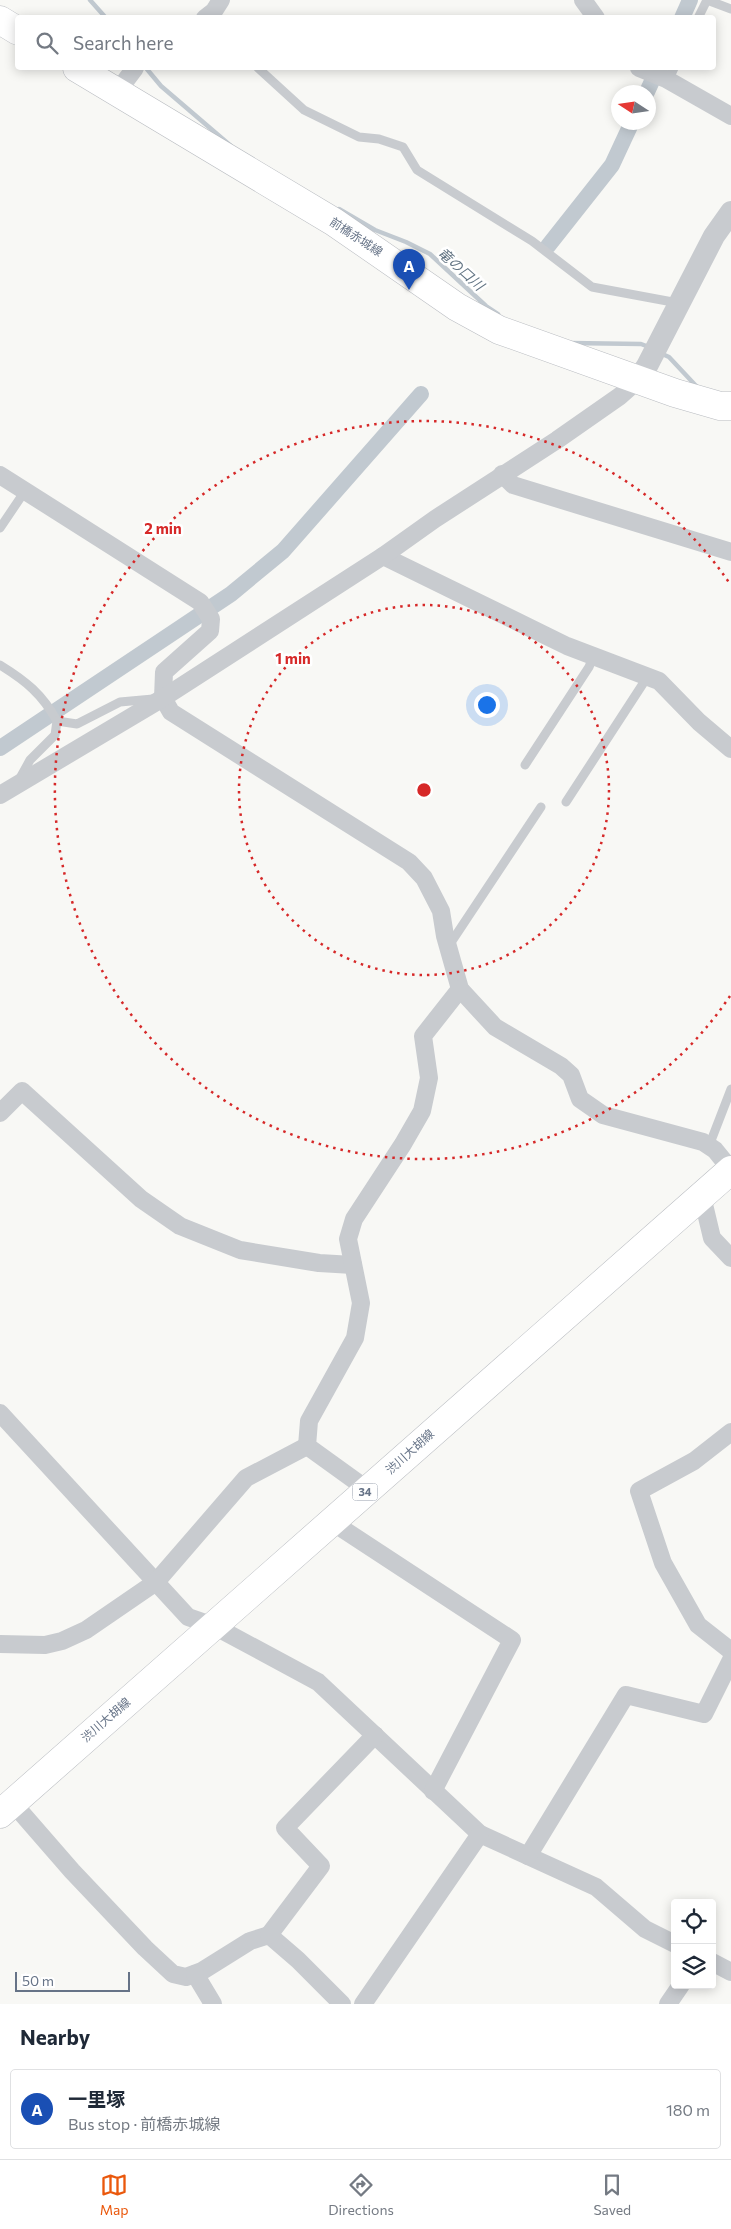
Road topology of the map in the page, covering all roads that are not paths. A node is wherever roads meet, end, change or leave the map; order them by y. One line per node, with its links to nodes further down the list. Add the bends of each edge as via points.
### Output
1 (583, 0): 4 (street)
2 (707, 0): 3 (lane); 5 (lane)
3 (731, 9)
4 (594, 15)
5 (700, 15)
6 (0, 20): 7 (main road)
7 (15, 29)
8 (80, 70): 13 (main road, 前橋赤城線)
9 (134, 70): 13 (street)
10 (260, 70): 16 (lane, via 304,110 359,137 403,147 417,170 532,240 592,286)
11 (645, 70): 12 (street)
12 (669, 76): 14 (street)
13 (117, 92): 17 (main road, 前橋赤城線, via 334,222 479,319 522,339)
14 (731, 116)
15 (731, 212): 16 (street, via 714,236)
16 (679, 303): 17 (street)
17 (638, 380): 18 (main road, 前橋赤城線, via 675,394); 19 (street, via 557,440)
18 (731, 406)
19 (502, 474): 23 (street, via 514,485); 24 (street)
20 (0, 475): 21 (street)
21 (25, 491): 22 (lane); 28 (street, via 200,602 210,619 210,631 164,672)
22 (0, 528)
23 (731, 552)
24 (383, 556): 25 (street); 28 (street)
25 (593, 657): 27 (street); 31 (lane)
26 (0, 665): 29 (lane, via 27,682 46,702)
27 (648, 675): 30 (street, via 659,681); 34 (lane)
28 (164, 698): 29 (lane, via 120,702 78,724); 32 (street); 36 (street, via 171,712 409,862 432,890 441,912)
29 (57, 721): 32 (lane, via 54,735 30,760)
30 (731, 749)
31 (525, 766)
32 (17, 785): 33 (street)
33 (0, 795)
34 (566, 802)
35 (541, 807): 36 (lane)
36 (448, 948): 37 (street)
37 (460, 989): 40 (street, via 495,1027 561,1066 571,1076 580,1100 603,1115); 44 (street, via 423,1036 429,1078 422,1111 354,1218 348,1240)
38 (731, 1089): 40 (lane)
39 (0, 1114): 44 (street, via 22,1091 141,1199 180,1226 240,1250)
40 (709, 1146): 41 (street)
41 (731, 1170): 42 (main road, 渋川大胡線 / 34)
42 (702, 1196): 43 (street, via 712,1238); 48 (main road, 渋川大胡線 / 34)
43 (731, 1258)
44 (352, 1266): 47 (street, via 361,1302 355,1338 309,1421)
45 (0, 1414): 50 (street)
46 (731, 1432): 53 (street, via 694,1461 639,1491 663,1562 698,1625)
47 (307, 1446): 48 (street); 50 (street, via 246,1478)
48 (368, 1490): 49 (main road, 渋川大胡線 / 34)
49 (332, 1522): 51 (main road, 渋川大胡線 / 34); 56 (street, via 512,1640)
50 (156, 1582): 51 (street, via 188,1616); 52 (street, via 86,1630 62,1642)
51 (214, 1626): 55 (street, via 318,1682); 57 (main road, 渋川大胡線 / 34)
52 (0, 1644)
53 (731, 1651)
54 (731, 1660): 59 (street, via 704,1714 626,1694)
55 (375, 1735): 56 (street); 60 (street, via 285,1828 321,1866)
56 (433, 1791): 58 (street)
57 (6, 1808): 64 (street, via 173,1974 186,1977)
58 (480, 1834): 59 (street); 68 (street)
59 (528, 1856): 61 (street, via 596,1887 645,1929)
60 (269, 1935): 64 (street, via 250,1941); 67 (street)
61 (671, 1942)
62 (716, 1964): 63 (street)
63 (731, 1972)
64 (195, 1974): 66 (street)
65 (678, 1989): 69 (street)
66 (213, 2004)
67 (342, 2004)
68 (363, 2004)
69 (668, 2004)

